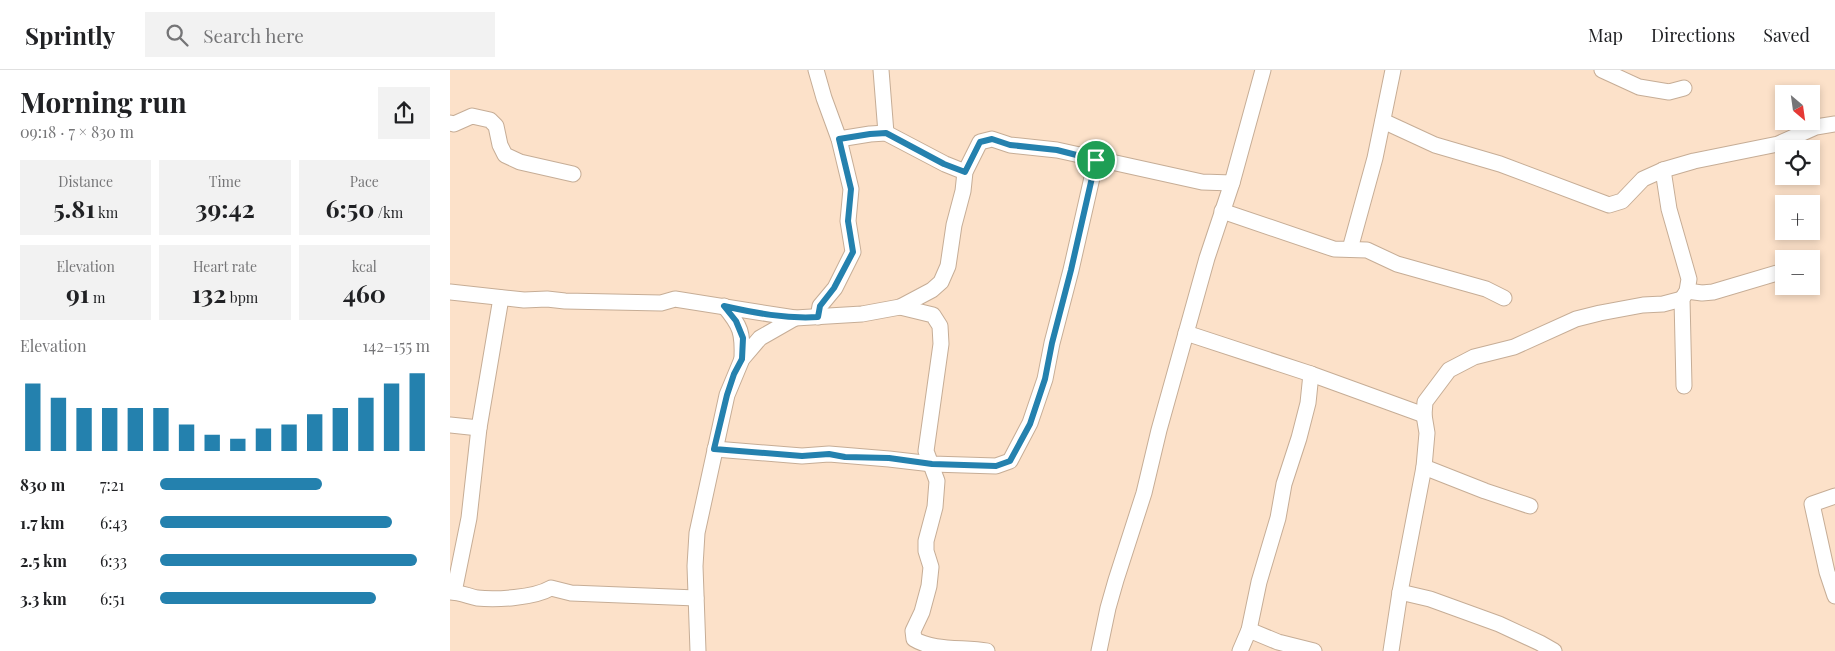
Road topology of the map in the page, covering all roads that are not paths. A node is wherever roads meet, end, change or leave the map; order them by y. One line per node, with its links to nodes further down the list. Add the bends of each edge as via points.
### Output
1 (816, 70): 11 (street)
2 (881, 70): 10 (street)
3 (1264, 70): 16 (street)
4 (1393, 70): 7 (street)
5 (1602, 70): 6 (street, via 1639,87 1669,92)
6 (1684, 88)
7 (1383, 121): 13 (street, via 1435,145 1500,164 1609,205 1622,201 1643,179); 18 (street)
8 (450, 123): 15 (street, via 472,116 490,120 496,126 505,154 520,162)
9 (1835, 124): 13 (street, via 1816,127 1778,144)
10 (886, 133): 11 (street); 14 (street)
11 (839, 139): 26 (street, via 851,189 848,221 853,252 834,288 820,306)
12 (1096, 160): 14 (street, via 992,139 980,142); 16 (street, via 1202,182); 36 (street, via 1045,379 1030,424 1017,449 1010,461 996,466)
13 (1663, 170): 21 (street, via 1669,209 1689,279)
14 (965, 172): 25 (street, via 948,266 941,282)
15 (573, 174)
16 (1232, 183): 17 (street)
17 (1222, 211): 18 (street, via 1334,249); 28 (street)
18 (1350, 248): 23 (street, via 1367,250 1397,264 1486,289)
19 (1775, 274): 21 (street, via 1712,292)
20 (450, 292): 22 (street)
21 (1684, 295): 31 (street); 32 (street, via 1663,304 1576,319 1514,347 1474,356 1449,370 1425,402)
22 (501, 298): 24 (street, via 661,302 675,299); 34 (street)
23 (1504, 298)
24 (724, 306): 27 (street); 29 (street, via 736,321 743,338)
25 (900, 307): 26 (street); 36 (street, via 933,315 940,326 941,344 926,451)
26 (818, 317): 27 (street)
27 (795, 318): 29 (street, via 760,338)
28 (1186, 333): 30 (street); 47 (street, via 1144,492 1108,608)
29 (742, 359): 35 (street, via 727,395)
30 (1311, 374): 32 (street); 44 (street, via 1308,403 1284,484)
31 (1684, 386)
32 (1424, 415): 37 (street, via 1427,433)
33 (450, 426): 34 (street)
34 (479, 428): 40 (street, via 469,518)
35 (714, 449): 36 (street, via 889,458); 43 (street, via 697,533)
36 (932, 464): 46 (street, via 937,481 935,507 926,541 931,567 922,612 913,631 914,639 921,645)
37 (1424, 467): 39 (street); 41 (street)
38 (1835, 496): 42 (street, via 1812,504)
39 (1530, 506)
40 (452, 592): 43 (street, via 484,599 518,597 551,588 571,593)
41 (1400, 592): 50 (street); 51 (street, via 1430,599 1499,624)
42 (1835, 596)
43 (696, 598): 45 (street)
44 (1249, 630): 48 (street); 49 (street, via 1278,642)
45 (698, 651)
46 (987, 651)
47 (1099, 651)
48 (1240, 651)
49 (1314, 651)
50 (1391, 651)
51 (1554, 651)

